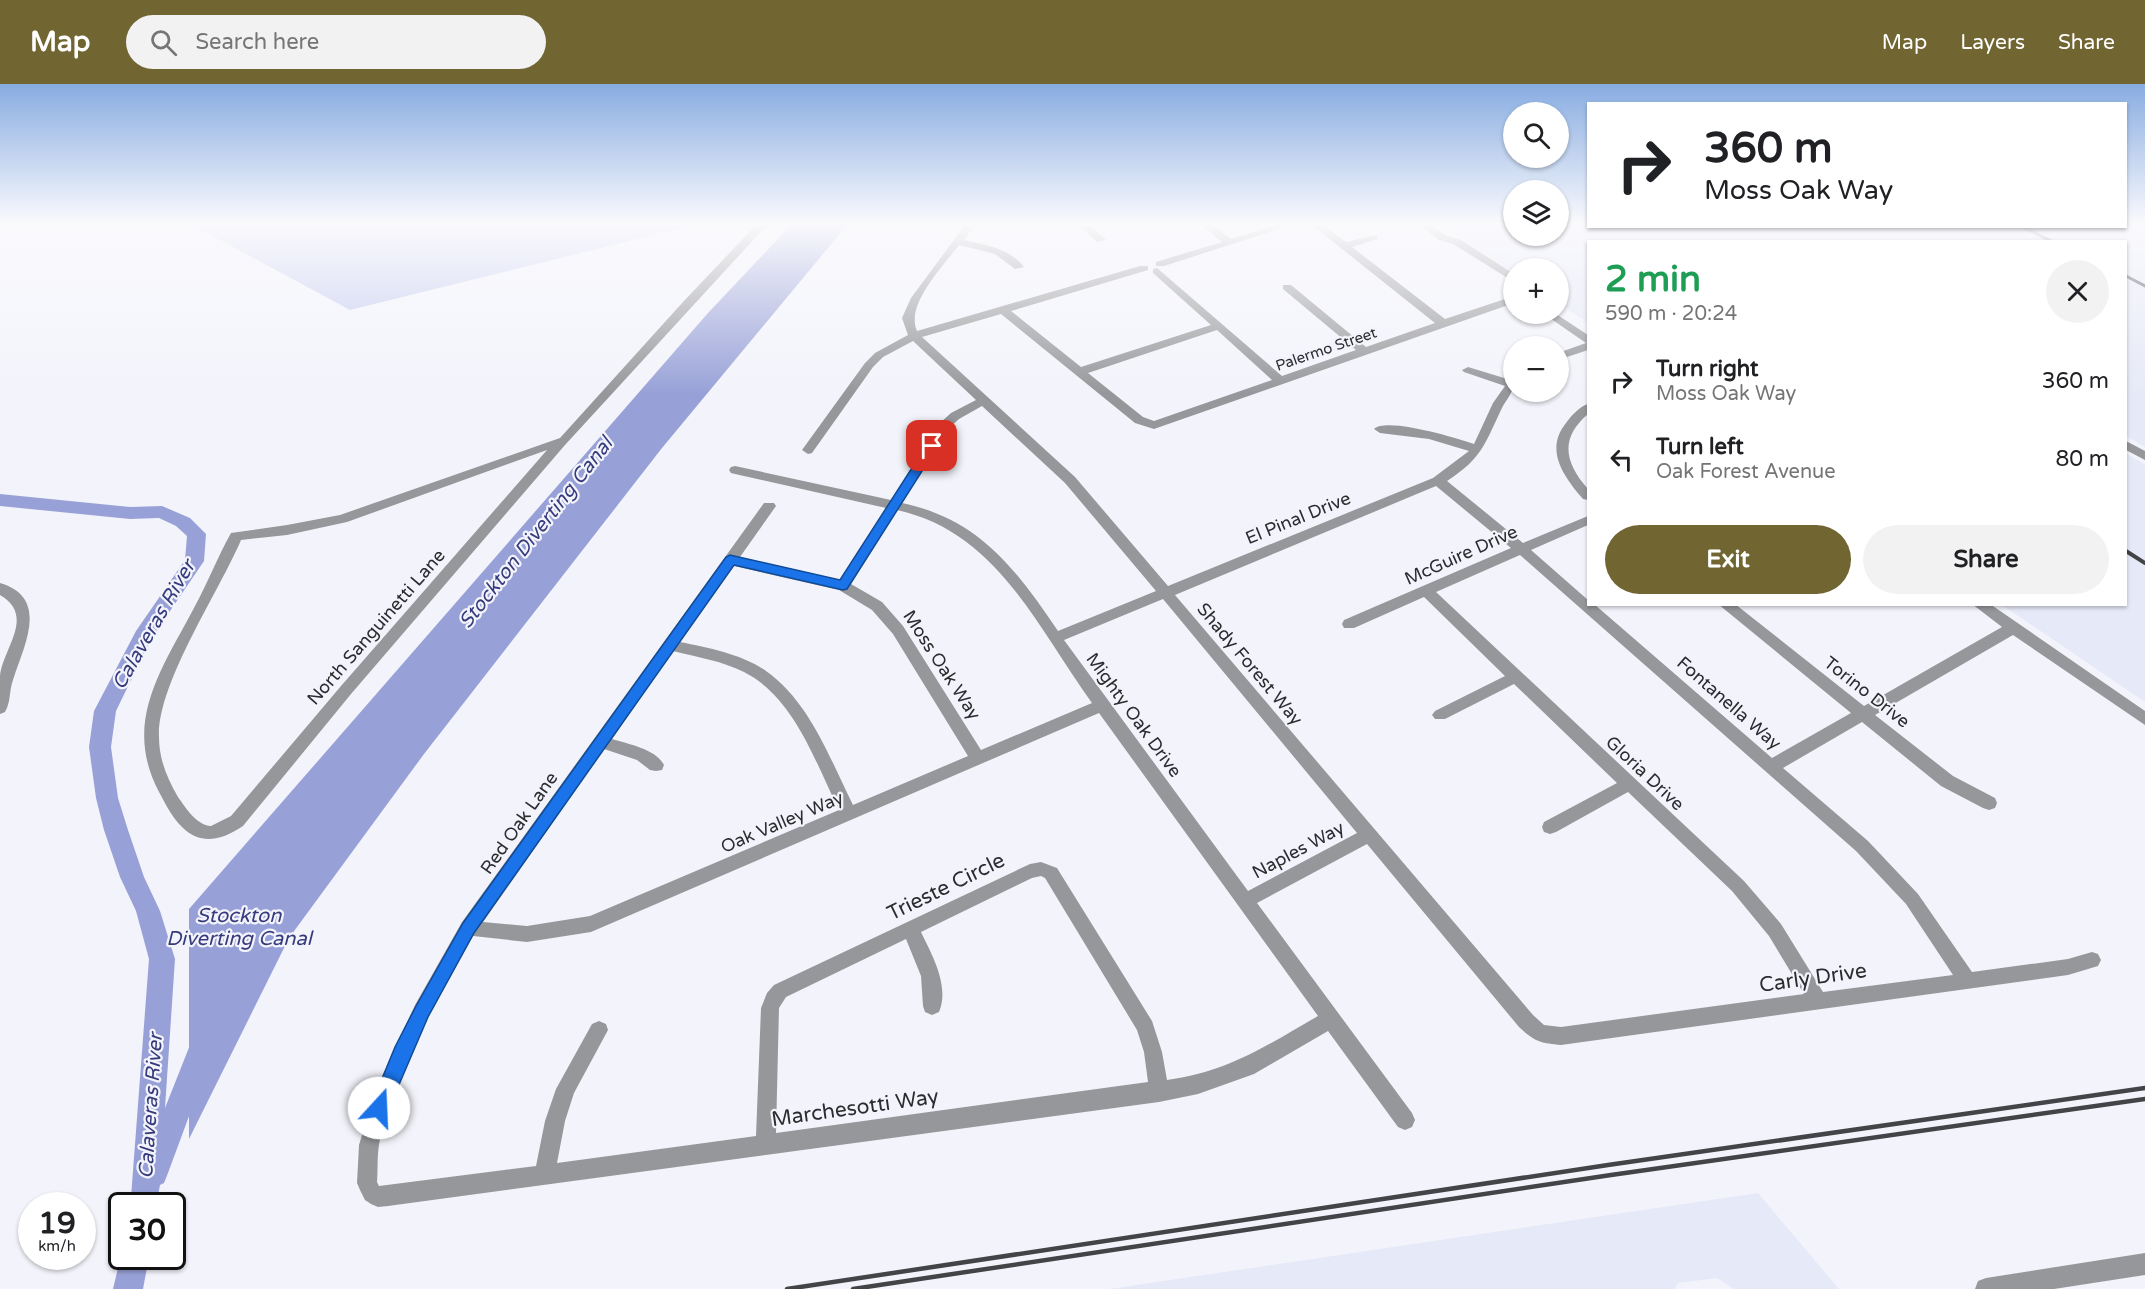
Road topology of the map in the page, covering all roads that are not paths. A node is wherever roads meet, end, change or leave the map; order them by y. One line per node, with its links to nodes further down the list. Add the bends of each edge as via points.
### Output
1 (709, 281): 27 (street, North Sanguinetti Lane)
2 (930, 281): 14 (street, via 910,310 909,326)
3 (1098, 281): 8 (street)
4 (1172, 281): 12 (street)
5 (1390, 281): 10 (street)
6 (1287, 287): 17 (street)
7 (1503, 303): 10 (street, Palermo Street)
8 (1002, 309): 14 (street); 20 (street)
9 (1569, 317): 13 (street)
10 (1444, 324): 17 (street, Palermo Street)
11 (1564, 324): 15 (street)
12 (1218, 326): 20 (street); 22 (street)
13 (1587, 329)
14 (914, 336): 24 (street, Shady Forest Way); 30 (street, via 869,365)
15 (1587, 339)
16 (1587, 346): 18 (street)
17 (1365, 352): 22 (street, Palermo Street)
18 (1569, 353)
19 (1468, 370): 21 (street)
20 (1078, 372): 22 (street, Palermo Street, via 1148,425)
21 (1503, 380)
22 (1280, 381)
23 (1503, 397): 29 (street, El Pinal Drive)
24 (982, 401): 35 (street, via 944,426); 43 (street, Shady Forest Way, via 1070,480)
25 (1587, 409): 34 (street, via 1568,428 1561,448 1571,476)
26 (1380, 429): 29 (street, via 1424,432)
27 (562, 442): 27 (street, North Sanguinetti Lane, via 345,690 237,821 214,833 194,829 159,780 152,764 150,733 165,677 236,536 342,519)
28 (2127, 445): 31 (street)
29 (1476, 449): 33 (street, El Pinal Drive, via 1464,464)
30 (808, 450)
31 (2145, 456)
32 (735, 470): 35 (street, Mighty Oak Drive)
33 (1438, 480): 38 (street, Fontanella Way); 43 (street, El Pinal Drive)
34 (1587, 495)
35 (895, 504): 40 (street); 48 (street, Mighty Oak Drive, via 943,519 986,548)
36 (769, 506): 39 (street, Red Oak Lane)
37 (1587, 519): 38 (street, McGuire Drive)
38 (1521, 549): 42 (street, McGuire Drive); 59 (street, Fontanella Way)
39 (730, 560): 40 (street, Moss Oak Way); 49 (street, Red Oak Lane)
40 (843, 586): 57 (street, Moss Oak Way, via 866,597 890,619)
41 (0, 588): 52 (street, via 18,602 25,630 4,682)
42 (1426, 590): 46 (street, McGuire Drive); 50 (street, Gloria Drive)
43 (1164, 591): 48 (street, El Pinal Drive); 64 (street, Shady Forest Way)
44 (1728, 606): 53 (street, Torino Drive)
45 (1982, 606): 47 (street)
46 (1349, 624)
47 (2013, 628): 53 (street); 55 (street)
48 (1054, 638): 51 (street, Mighty Oak Drive)
49 (669, 645): 56 (street, Red Oak Lane); 62 (street, via 725,658 760,674 784,694)
50 (1516, 677): 54 (street); 60 (street, Gloria Drive)
51 (1101, 705): 57 (street, Oak Valley Way); 65 (street, Mighty Oak Drive)
52 (0, 708)
53 (1864, 714): 59 (street); 61 (street, Torino Drive, via 1947,781)
54 (1440, 715)
55 (2145, 719)
56 (600, 741): 58 (street, via 643,756); 66 (street, Red Oak Lane)
57 (978, 758): 62 (street, Oak Valley Way)
58 (656, 765)
59 (1772, 766): 69 (street, Fontanella Way, via 1886,870 1937,933)
60 (1629, 784): 63 (street); 70 (street, Gloria Drive, via 1758,909 1792,955)
61 (1989, 803)
62 (849, 815): 66 (street, Oak Valley Way, via 591,924 527,934)
63 (1550, 827)
64 (1368, 835): 65 (street, Naples Way); 74 (street, Shady Forest Way)
65 (1246, 900): 72 (street, Mighty Oak Drive)
66 (468, 928): 79 (street, Red Oak Lane, via 422,1011 385,1092 369,1145 368,1183)
67 (911, 930): 71 (street, via 931,974); 75 (street, Trieste Circle, via 1030,871 1041,869 1051,873 1145,1027); 77 (street, Trieste Circle, via 790,985 773,999)
68 (2092, 960): 69 (street, Carly Drive)
69 (1968, 981): 70 (street, Carly Drive)
70 (1818, 1000): 74 (street, Carly Drive, via 1561,1036)
71 (932, 1006)
72 (1330, 1019): 75 (street, Marchesotti Way, via 1223,1077 1198,1086); 76 (street, Mighty Oak Drive)
73 (599, 1030): 78 (street, via 566,1089)
74 (1540, 1034)
75 (1159, 1092): 77 (street, Marchesotti Way)
76 (1405, 1120)
77 (766, 1144): 78 (street, Marchesotti Way)
78 (545, 1173): 79 (street, Marchesotti Way, via 388,1196)
79 (372, 1193)
80 (2145, 1264): 81 (street)
81 (2027, 1286): 82 (street)
82 (1986, 1289)

